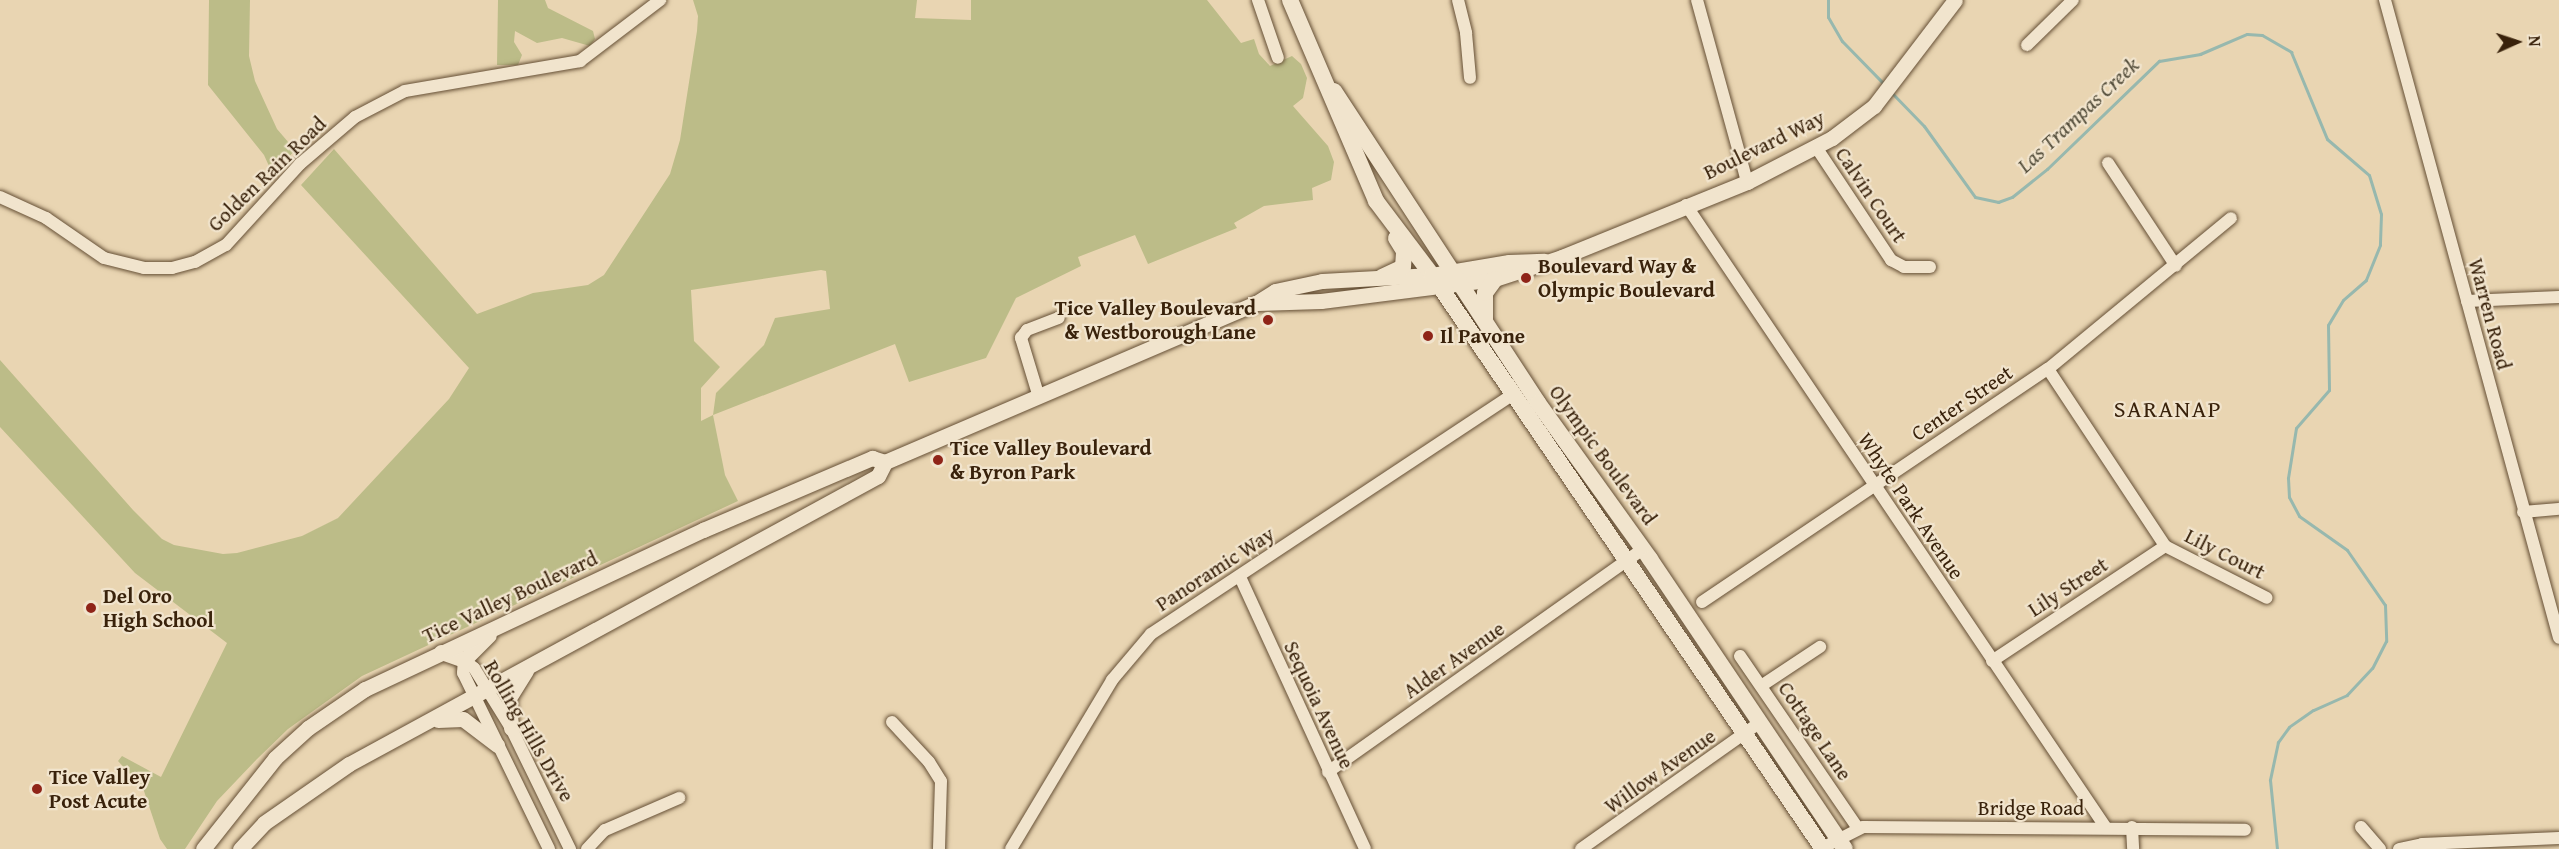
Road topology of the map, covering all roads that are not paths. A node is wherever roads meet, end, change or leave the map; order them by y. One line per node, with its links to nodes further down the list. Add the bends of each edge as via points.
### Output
1 (660, 0): 16 (street, Golden Rain Road, via 580,61 405,91 356,117 306,158 226,245 195,262 172,268 144,268 104,258 46,218)
2 (1258, 0): 10 (street)
3 (1290, 0): 12 (main road, Olympic Boulevard)
4 (1458, 0): 11 (street)
5 (1697, 0): 15 (street)
6 (1955, 0): 13 (street, Boulevard Way, via 1874,106)
7 (2073, 0): 9 (street)
8 (2385, 0): 29 (street, Warren Road)
9 (2027, 45)
10 (1278, 58)
11 (1470, 78)
12 (1329, 86): 18 (main road, Olympic Boulevard, via 1376,201); 24 (main road, Olympic Boulevard, via 1345,103)
13 (1816, 147): 15 (street, Boulevard Way); 22 (street, Calvin Court, via 1891,260 1904,267)
14 (2108, 163): 21 (street)
15 (1747, 182): 17 (street, Boulevard Way)
16 (0, 196)
17 (1686, 205): 20 (street, Boulevard Way); 38 (street, Whyte Park Avenue)
18 (1386, 216): 23 (main road, via 1404,251 1404,262 1400,270); 27 (main road, Olympic Boulevard)
19 (2230, 218): 21 (street, Center Street)
20 (1544, 261): 24 (street, Boulevard Way); 25 (street, Boulevard Way)
21 (2176, 266): 34 (street, Center Street)
22 (1930, 267)
23 (1382, 277): 26 (street, Tice Valley Boulevard); 27 (street, Tice Valley Boulevard)
24 (1456, 277): 25 (street, Boulevard Way); 27 (street, Tice Valley Boulevard); 33 (main road, Olympic Boulevard)
25 (1495, 279): 33 (main road, via 1484,300)
26 (1334, 280): 30 (street, via 1325,292 1298,295); 31 (street, Tice Valley Boulevard, via 1275,291)
27 (1436, 281): 30 (street, Tice Valley Boulevard); 36 (main road, Olympic Boulevard)
28 (2559, 297): 29 (street)
29 (2467, 301): 40 (street, Warren Road)
30 (1284, 302): 31 (street, Tice Valley Boulevard)
31 (1256, 303): 35 (street, Tice Valley Boulevard)
32 (1059, 318): 35 (street, via 1027,330 1021,338)
33 (1486, 325): 42 (main road, Olympic Boulevard)
34 (2048, 369): 38 (street, Center Street); 41 (street)
35 (1038, 394): 37 (street, Tice Valley Boulevard)
36 (1514, 394): 43 (main road, Olympic Boulevard); 44 (street, Panoramic Way)
37 (885, 462): 47 (street, Tice Valley Boulevard, via 872,458); 54 (street, Tice Valley Boulevard, via 878,476)
38 (1874, 486): 46 (street, Center Street); 53 (street, Whyte Park Avenue)
39 (2559, 509): 40 (street)
40 (2523, 512): 48 (street, Warren Road)
41 (2165, 546): 45 (street, Lily Court); 53 (street, Lily Street)
42 (1643, 549): 43 (street, Alder Avenue); 59 (main road, Olympic Boulevard)
43 (1627, 563): 61 (main road, Olympic Boulevard); 63 (street, Alder Avenue)
44 (1240, 577): 63 (street, Sequoia Avenue); 78 (street, Panoramic Way, via 1151,634 1113,678)
45 (2267, 597)
46 (1702, 602)
47 (494, 628): 50 (street, Tice Valley Boulevard); 52 (street)
48 (2559, 638)
49 (1821, 647): 55 (street)
50 (441, 652): 52 (street); 72 (street, Tice Valley Boulevard, via 365,689 308,728 252,783)
51 (1740, 656): 55 (street, Cottage Lane)
52 (464, 660): 56 (street, Rolling Hills Drive, via 463,673)
53 (1992, 661): 68 (street, Whyte Park Avenue)
54 (529, 668): 56 (street, Tice Valley Boulevard); 60 (street, via 509,698)
55 (1761, 686): 66 (street, Cottage Lane)
56 (480, 693): 57 (street, Tice Valley Boulevard); 60 (street, Rolling Hills Drive); 62 (street, Rolling Hills Drive)
57 (429, 722): 62 (street, via 463,718); 73 (street, Tice Valley Boulevard, via 316,784 264,823)
58 (892, 722): 77 (street, via 941,781)
59 (1759, 723): 61 (street, Willow Avenue); 71 (main road, Olympic Boulevard)
60 (511, 728): 75 (street, Rolling Hills Drive)
61 (1744, 736): 80 (street, Willow Avenue); 81 (main road, Olympic Boulevard)
62 (497, 745): 74 (street, Rolling Hills Drive)
63 (1328, 772): 79 (street, Sequoia Avenue)
64 (679, 798): 76 (street, via 605,830)
65 (2361, 826): 84 (street)
66 (1857, 827): 68 (street, Bridge Road); 71 (street, Bridge Road)
67 (2128, 827): 68 (street, Bridge Road); 69 (street, Bridge Road); 82 (street); 83 (street)
68 (2106, 828)
69 (2245, 830)
70 (2559, 838): 85 (street, via 2422,844)
71 (1841, 843): 81 (street, Bridge Road)
72 (203, 849)
73 (240, 849)
74 (549, 849)
75 (570, 849)
76 (587, 849)
77 (939, 849)
78 (1011, 849)
79 (1365, 849)
80 (1581, 849)
81 (1822, 849)
82 (2125, 849)
83 (2133, 849)
84 (2380, 849)
85 (2399, 849)

